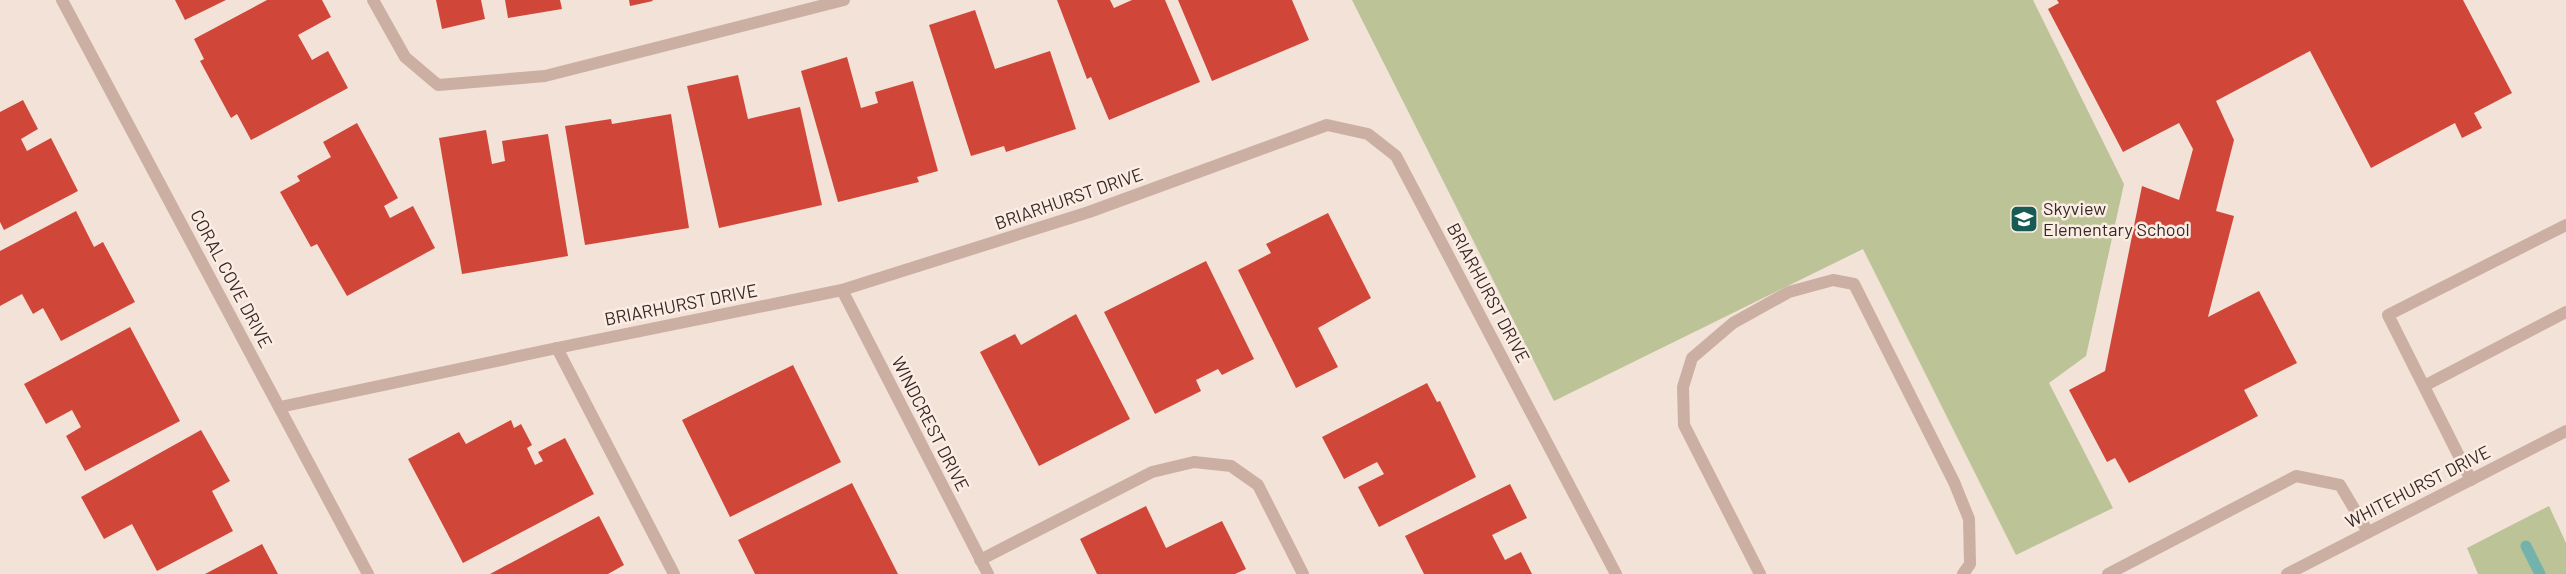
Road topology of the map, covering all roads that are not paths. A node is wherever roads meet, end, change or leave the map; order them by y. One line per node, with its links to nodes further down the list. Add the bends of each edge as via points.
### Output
1 (62, 0): 9 (street, CORAL COVE DRIVE)
2 (374, 0): 3 (street, via 405,57 438,85 545,76)
3 (844, 0)
4 (2566, 225): 8 (street, via 2388,315)
5 (842, 290): 7 (street, BRIARHURST DRIVE); 13 (street, WINDCREST DRIVE); 18 (street, BRIARHURST DRIVE, via 1089,212 1327,125 1368,134 1396,156)
6 (2566, 312): 8 (street)
7 (557, 348): 9 (street, BRIARHURST DRIVE); 15 (street)
8 (2424, 386): 11 (street)
9 (280, 408): 14 (street, CORAL COVE DRIVE)
10 (2566, 431): 11 (street, WHITEHURST DRIVE)
11 (2471, 480): 12 (street, WHITEHURST DRIVE)
12 (2368, 532): 21 (street, via 2340,485 2296,476); 22 (street, WHITEHURST DRIVE)
13 (980, 560): 16 (street, WINDCREST DRIVE); 17 (street, via 1152,472 1194,462 1231,466 1258,485)
14 (368, 574)
15 (674, 574)
16 (988, 574)
17 (1303, 574)
18 (1616, 574)
19 (1760, 574): 20 (street, via 1684,425 1683,387 1692,358 1732,323 1789,292 1833,280 1854,284 1954,482 1969,519 1970,564)
20 (1963, 574)
21 (2108, 574)
22 (2287, 574)

